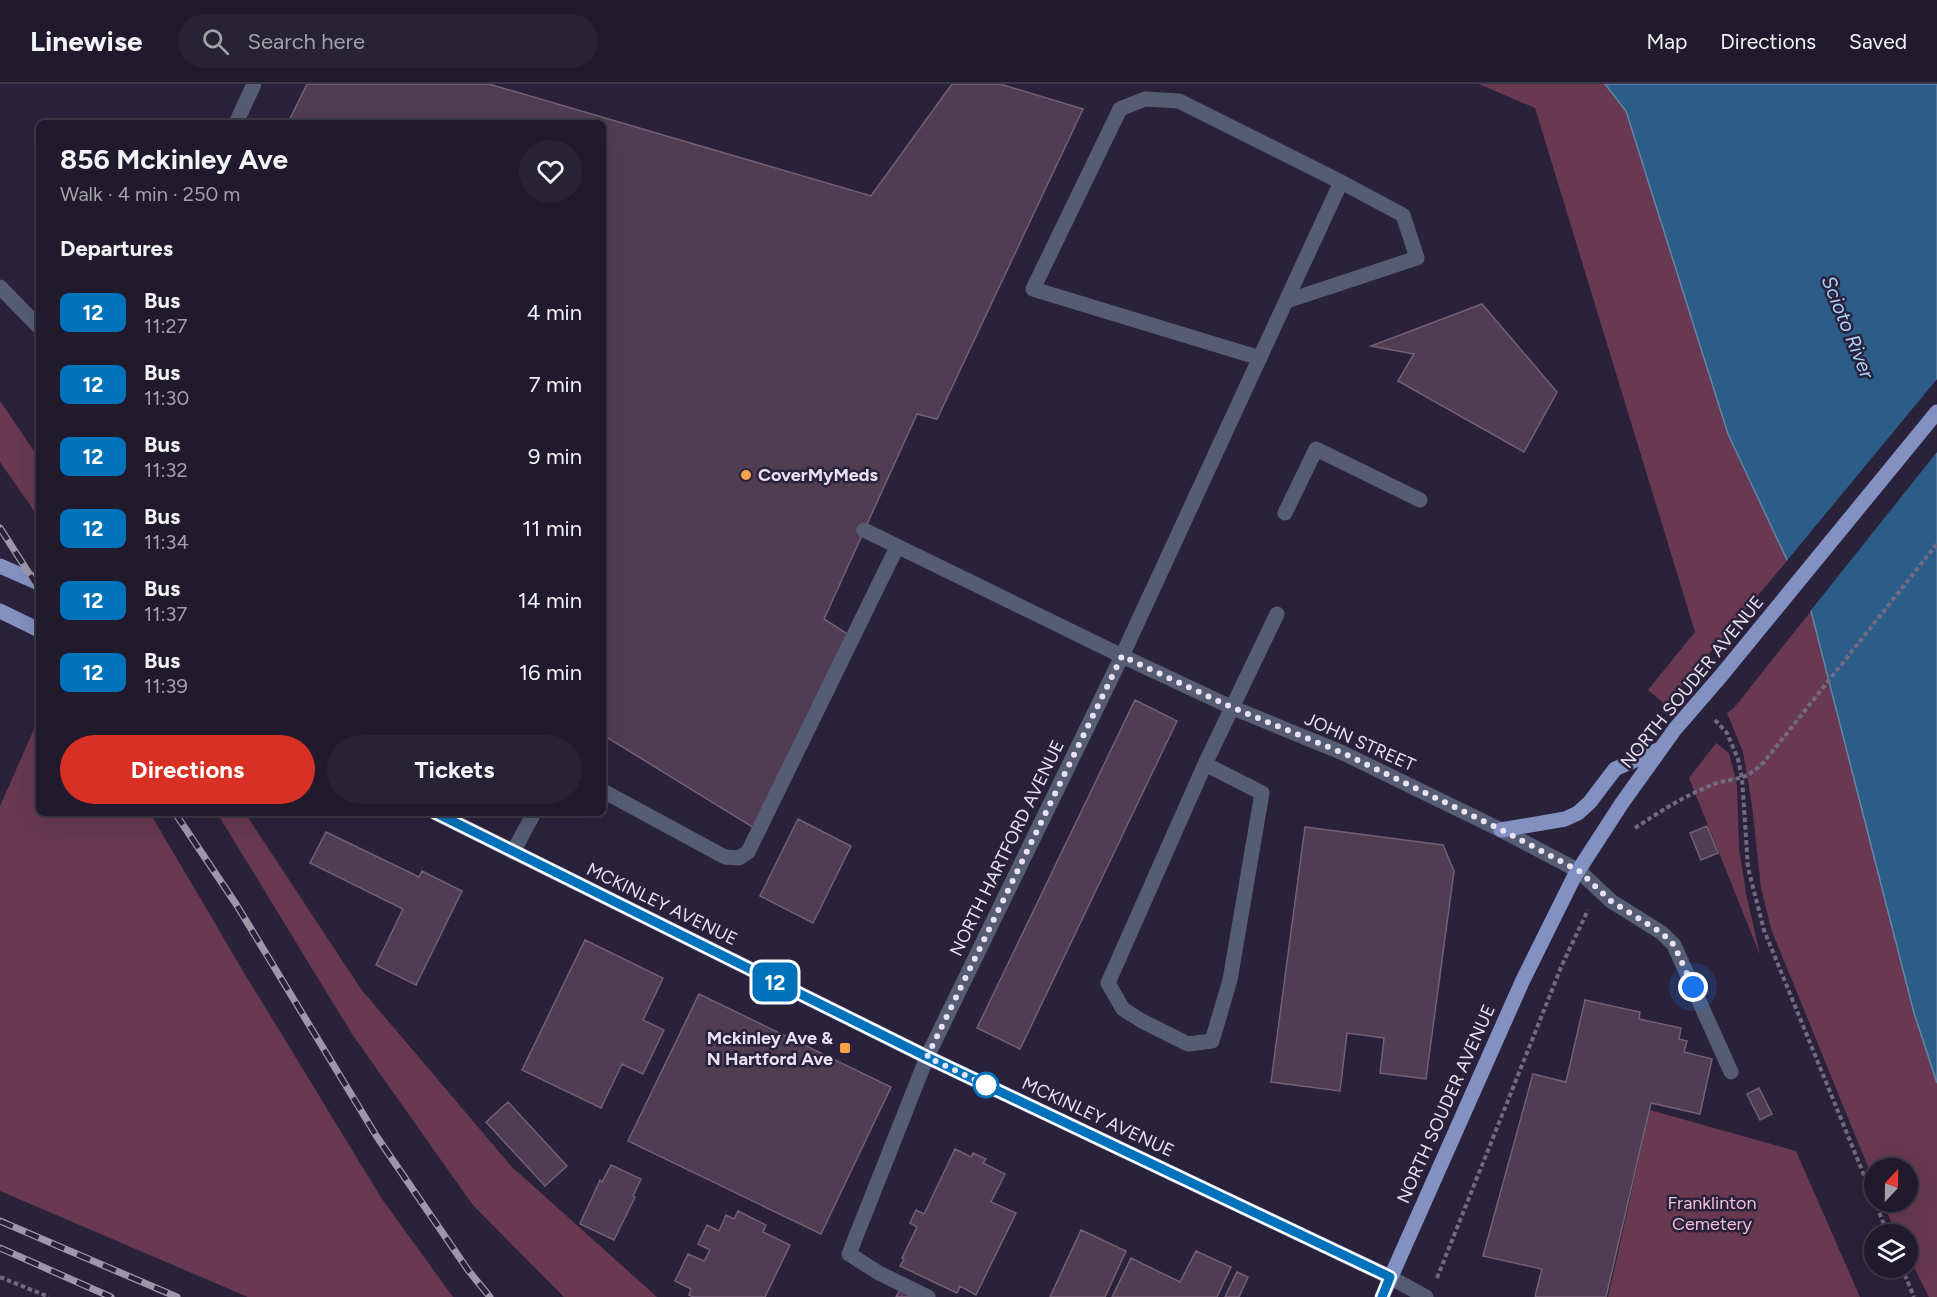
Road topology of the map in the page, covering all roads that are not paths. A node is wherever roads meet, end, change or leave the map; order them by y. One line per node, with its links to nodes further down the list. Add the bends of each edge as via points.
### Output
1 (254, 84): 2 (street)
2 (237, 120)
3 (1341, 182): 5 (street, NORTH HARTFORD AVENUE); 5 (street, via 1403,215 1417,258); 7 (street, via 1179,101 1145,99 1120,109 1033,289)
4 (0, 286): 6 (street)
5 (1287, 301): 7 (street, NORTH HARTFORD AVENUE)
6 (36, 324)
7 (1260, 358): 18 (street, NORTH HARTFORD AVENUE)
8 (1937, 412): 20 (main road, NORTH SOUDER AVENUE)
9 (1420, 500): 10 (street, via 1316,449)
10 (1285, 513)
11 (864, 530): 12 (street, JOHN STREET)
12 (897, 547): 18 (street, JOHN STREET); 22 (street, via 748,852 739,858 725,857)
13 (0, 566): 14 (main road)
14 (36, 582)
15 (0, 612): 17 (main road)
16 (1277, 614): 19 (street)
17 (36, 629)
18 (1122, 656): 19 (street, JOHN STREET); 28 (street, NORTH HARTFORD AVENUE)
19 (1231, 707): 21 (street); 25 (street, JOHN STREET, via 1343,753)
20 (1660, 749): 25 (main road, via 1615,769 1578,813 1565,819); 27 (main road, NORTH SOUDER AVENUE)
21 (1204, 764): 21 (street, via 1262,794 1230,980 1212,1041 1188,1044 1123,1009 1108,983)
22 (606, 793)
23 (442, 816): 26 (main road, MCKINLEY AVENUE)
24 (532, 816): 26 (street)
25 (1502, 830): 27 (street, JOHN STREET)
26 (513, 852): 28 (main road, MCKINLEY AVENUE)
27 (1579, 871): 29 (street, JOHN STREET, via 1611,901 1674,945); 30 (main road, NORTH SOUDER AVENUE, via 1522,982)
28 (927, 1057): 30 (main road, MCKINLEY AVENUE); 32 (street, NORTH HARTFORD AVENUE, via 849,1254)
29 (1731, 1072)
30 (1390, 1277): 31 (street); 33 (main road, NORTH SOUDER AVENUE)
31 (1430, 1292)
32 (928, 1297)
33 (1382, 1297)

